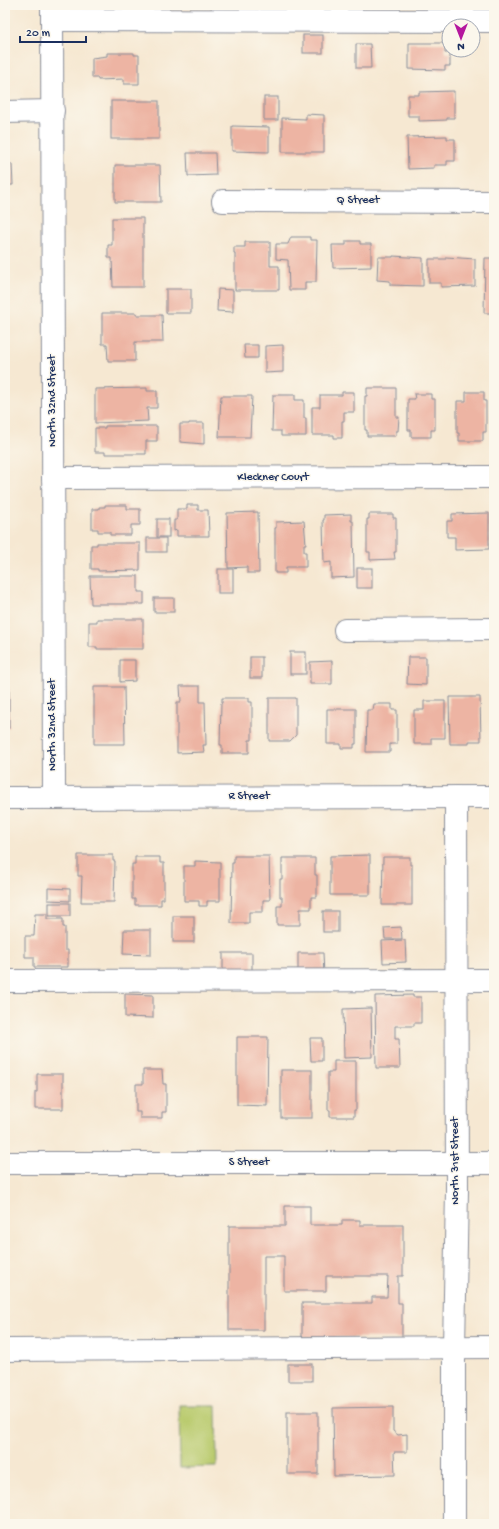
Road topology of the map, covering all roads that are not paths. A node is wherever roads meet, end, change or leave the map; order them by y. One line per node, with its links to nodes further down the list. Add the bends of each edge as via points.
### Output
1 (52, 12): 2 (street); 3 (street, North 32nd Street)
2 (494, 20)
3 (53, 111): 4 (street); 8 (street, North 32nd Street)
4 (5, 112)
5 (223, 201): 6 (street, Q Street)
6 (494, 202)
7 (494, 477): 8 (street, Kleckner Court)
8 (52, 478): 14 (street, North 32nd Street)
9 (494, 629): 10 (street)
10 (345, 630)
11 (456, 797): 12 (street, R Street); 14 (street, R Street); 15 (street, North 31st Street)
12 (494, 797)
13 (5, 798): 14 (street, R Street)
14 (54, 798)
15 (456, 980): 16 (street); 17 (street); 18 (street, North 31st Street)
16 (494, 980)
17 (5, 981)
18 (457, 1163): 19 (street, S Street); 20 (street, S Street); 21 (street, North 31st Street)
19 (494, 1163)
20 (5, 1164)
21 (454, 1347): 22 (street); 23 (street); 24 (street, North 31st Street)
22 (494, 1347)
23 (5, 1350)
24 (454, 1524)

